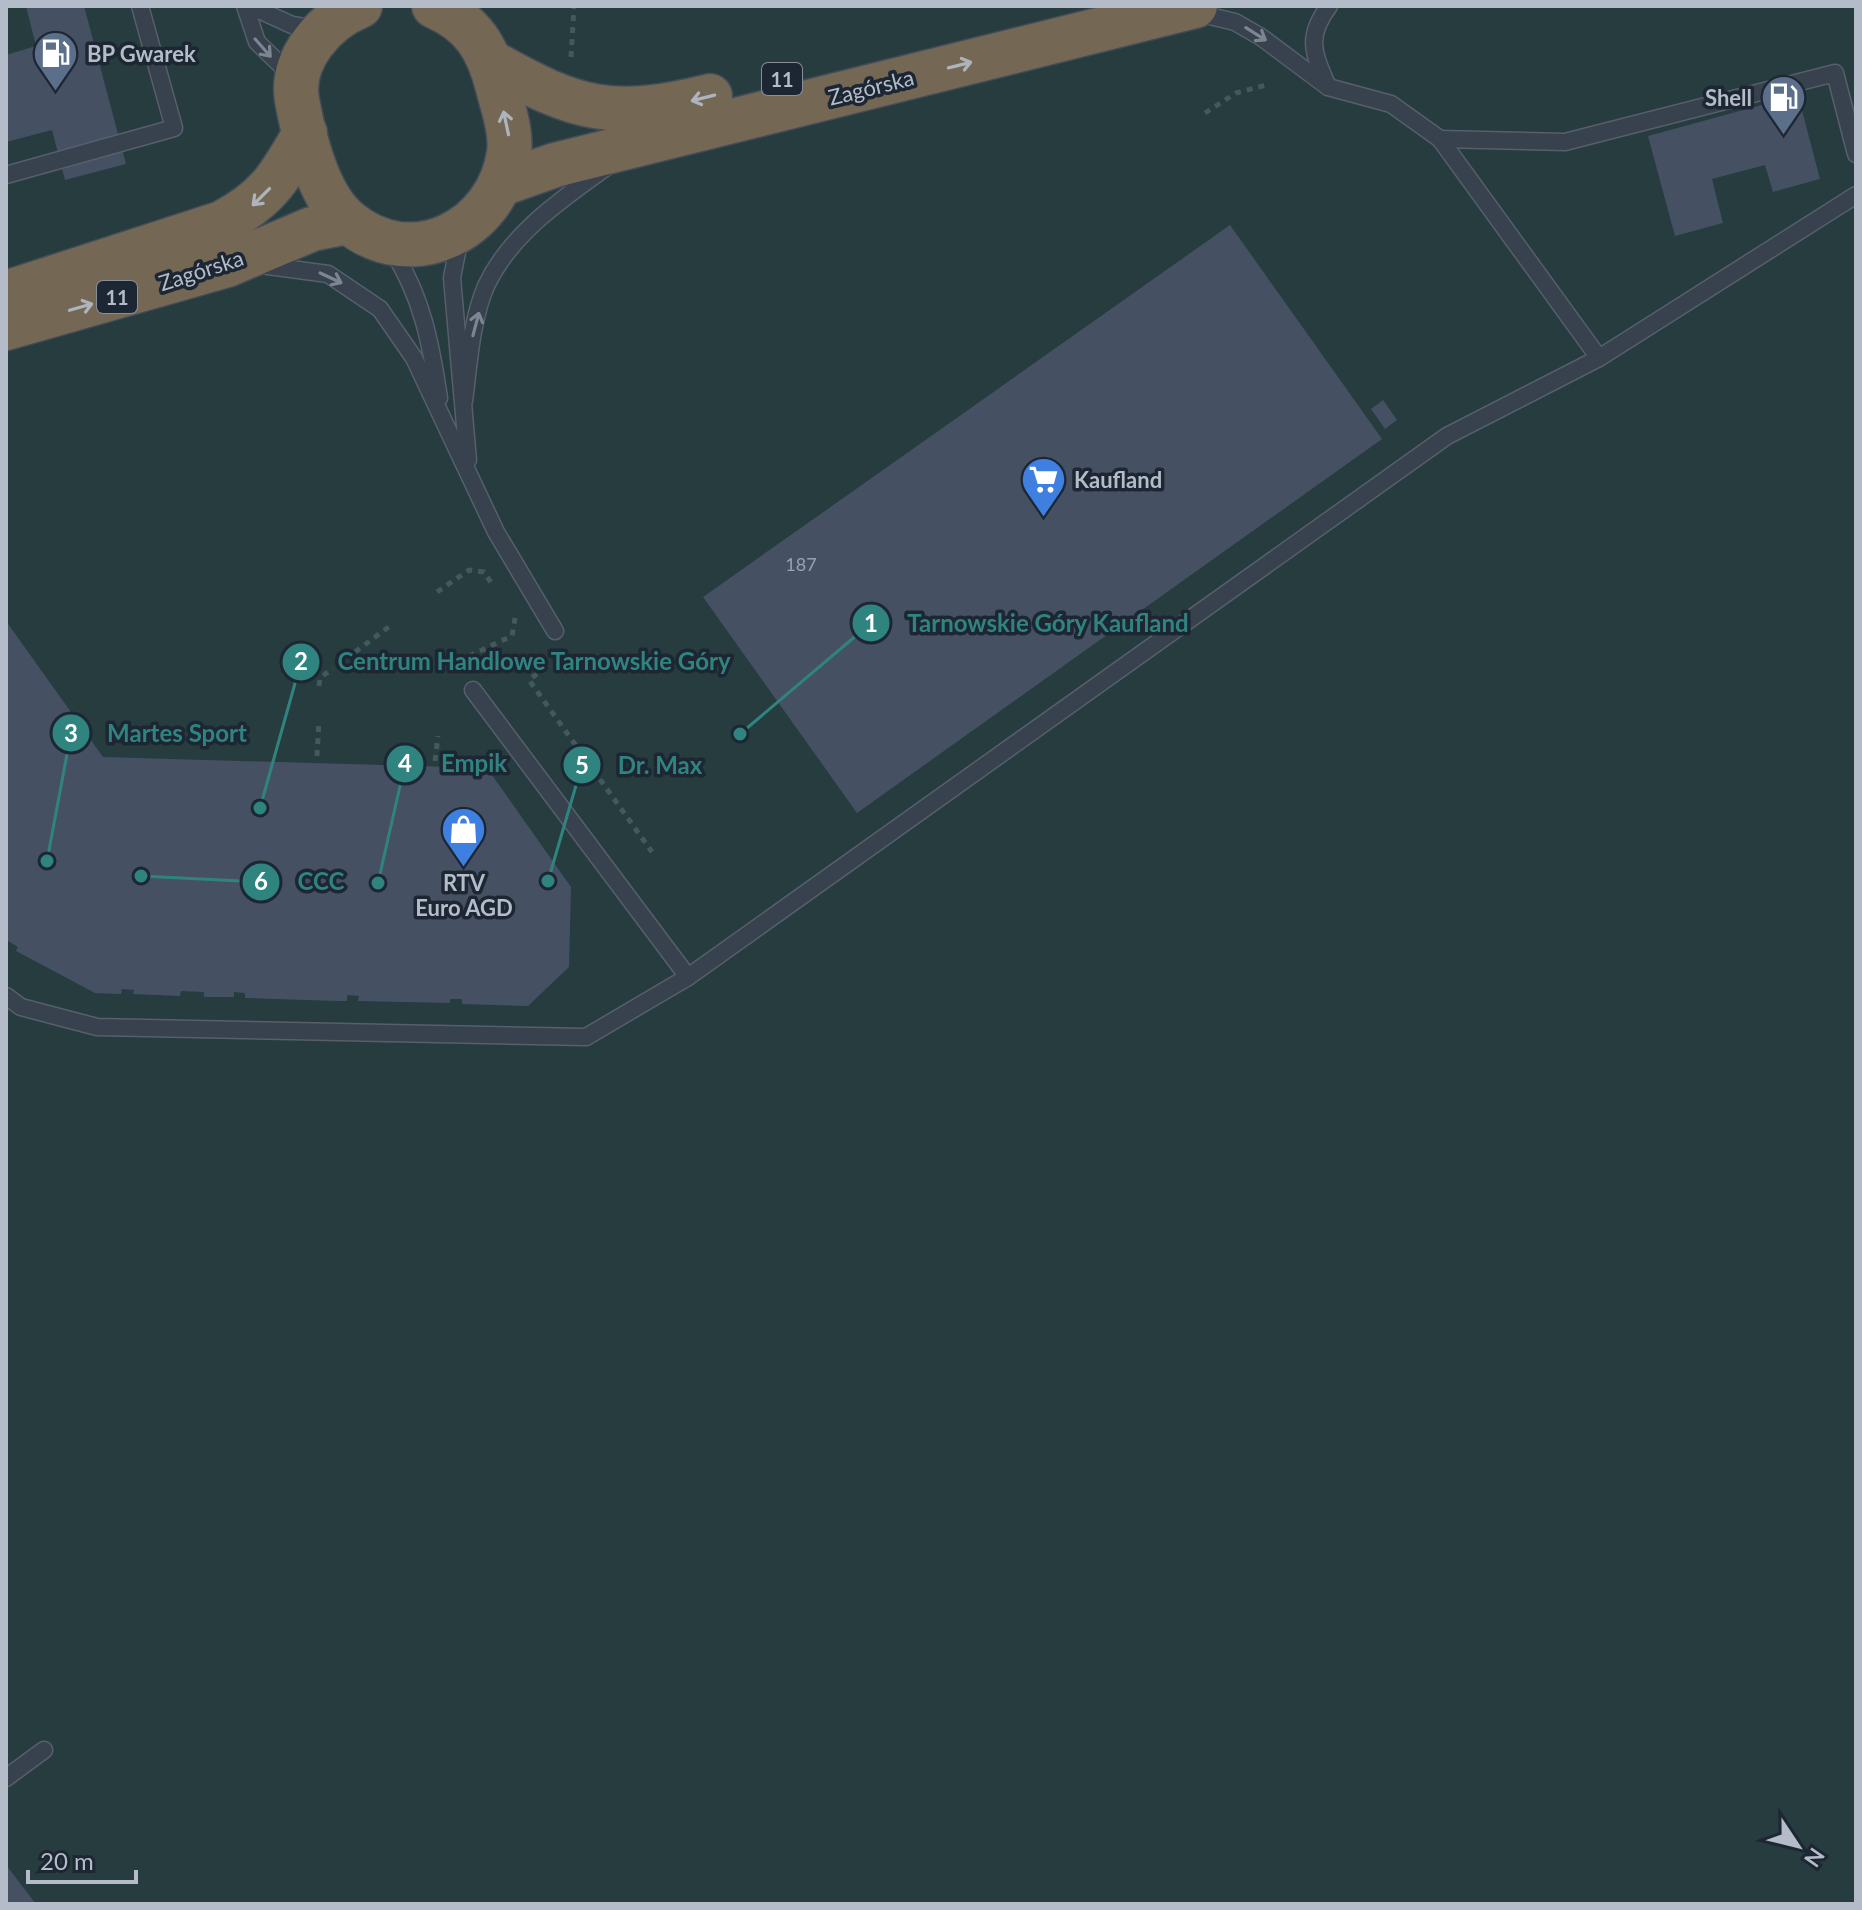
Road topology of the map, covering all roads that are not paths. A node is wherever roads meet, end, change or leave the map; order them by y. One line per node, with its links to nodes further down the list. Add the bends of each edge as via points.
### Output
1 (140, 6): 16 (lane, via 174,128)
2 (248, 6): 8 (lane, via 292,25); 10 (lane, one-way to 10, via 257,42)
3 (360, 6): 8 (highway)
4 (434, 6): 9 (highway, Zagórska)
5 (1078, 6): 9 (highway, Zagórska / 11, one-way to 9, via 659,109 600,110 547,91)
6 (1329, 6): 11 (lane, via 1317,21 1312,51)
7 (1189, 8): 11 (lane, one-way to 11, via 1235,22); 14 (highway, Zagórska / 11, one-way to 7)
8 (323, 30): 10 (highway)
9 (485, 40): 17 (highway, one-way to 9, via 510,149)
10 (297, 81): 12 (highway)
11 (1328, 87): 13 (lane, via 1391,104)
12 (305, 133): 19 (highway, via 329,198); 22 (highway, Zagórska / 11, one-way to 22, via 276,182 254,206 222,223)
13 (1440, 139): 15 (lane, via 1565,142 1835,73); 24 (lane)
14 (639, 144): 17 (highway, Zagórska / 11); 25 (lane, one-way to 14, via 472,336 486,287 501,262 565,197)
15 (1856, 154)
16 (6, 175)
17 (501, 184): 20 (highway, via 488,209)
18 (1856, 195): 24 (lane)
19 (366, 230): 20 (highway, Zagórska, via 424,242); 21 (highway, Zagórska / 11, via 312,229); 26 (lane, via 415,289 432,344)
20 (461, 232): 25 (lane, via 452,278)
21 (227, 265): 23 (highway, Zagórska / 11, one-way to 21); 26 (lane, one-way to 26, via 328,274 380,309 414,358)
22 (6, 293)
23 (6, 328)
24 (1599, 358): 30 (lane, via 1447,436)
25 (464, 401): 27 (lane)
26 (441, 411): 27 (lane)
27 (470, 475): 28 (lane, via 496,532)
28 (555, 631)
29 (473, 690): 30 (lane)
30 (688, 977): 31 (lane, via 586,1037 97,1027 21,1007)
31 (6, 996)
32 (44, 1750): 33 (lane)
33 (6, 1778)

